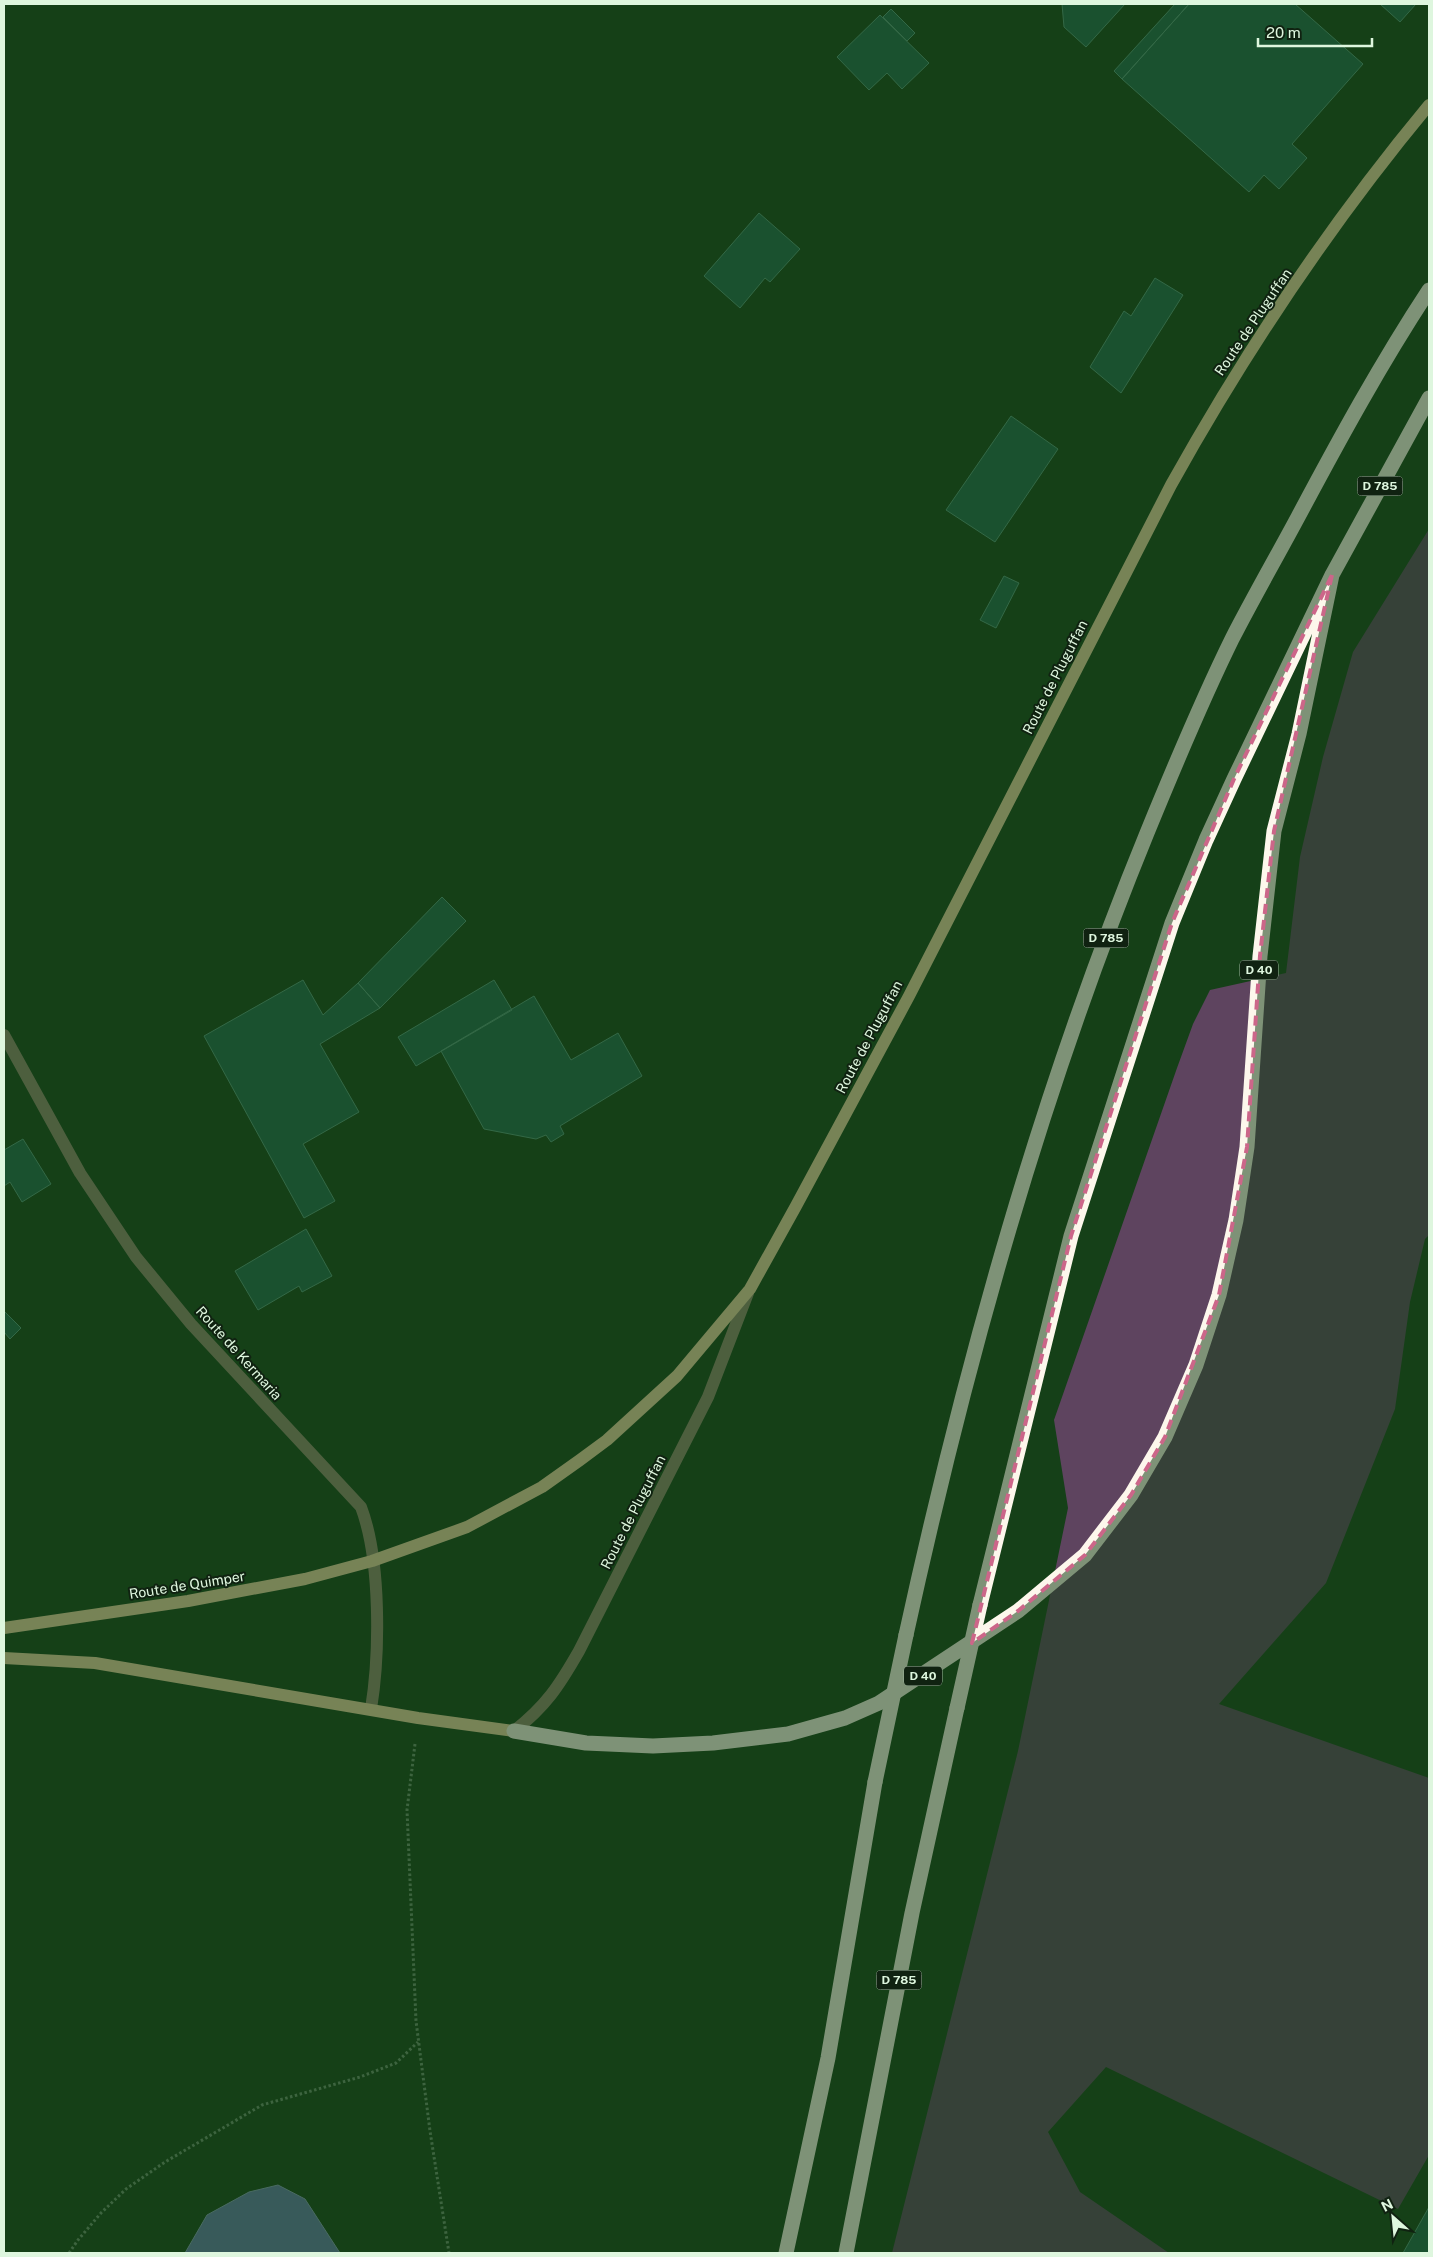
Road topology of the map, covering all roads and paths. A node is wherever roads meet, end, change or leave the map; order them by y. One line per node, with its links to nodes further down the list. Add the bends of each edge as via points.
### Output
1 (1429, 106): 6 (main road, Route de Pluguffan, via 1351,206 1260,336 1186,458 899,1013)
2 (1429, 290): 16 (highway, D 785, bridge, via 1367,391 1232,640 1127,880 1078,1010 1033,1147 987,1299 942,1474 906,1634 875,1782 828,2058)
3 (1429, 398): 4 (highway, D 785)
4 (1332, 575): 12 (highway, D 40, via 1274,831 1260,956 1246,1147 1236,1220 1220,1295 1196,1365 1165,1437 1131,1496 1085,1555 1018,1611 879,1703 846,1718 788,1734 653,1746 586,1744); 17 (highway, D 785, bridge, via 1230,787 1172,923 1071,1236 957,1708 912,1913)
5 (4, 1034): 7 (street, Route de Kermaria, via 80,1173 136,1257 191,1324 361,1508 368,1528)
6 (750, 1289): 7 (main road, Route de Pluguffan, via 677,1376 593,1450 542,1487 467,1527); 12 (street, Route de Pluguffan, via 708,1398 579,1651 558,1687 538,1712)
7 (372, 1561): 8 (main road, Route de Quimper, via 242,1592); 10 (street, Route de Kermaria, via 378,1652)
8 (4, 1628)
9 (4, 1658): 10 (main road, D 40, via 95,1663)
10 (371, 1709): 11 (main road, D 40)
11 (418, 1718): 12 (main road, D 40); 13 (path, via 408,1810)
12 (514, 1731)
13 (419, 2042): 14 (path, via 396,2063 360,2077 262,2105 173,2157 126,2189 95,2220); 15 (path)
14 (69, 2253)
15 (450, 2253)
16 (786, 2253)
17 (846, 2253)

